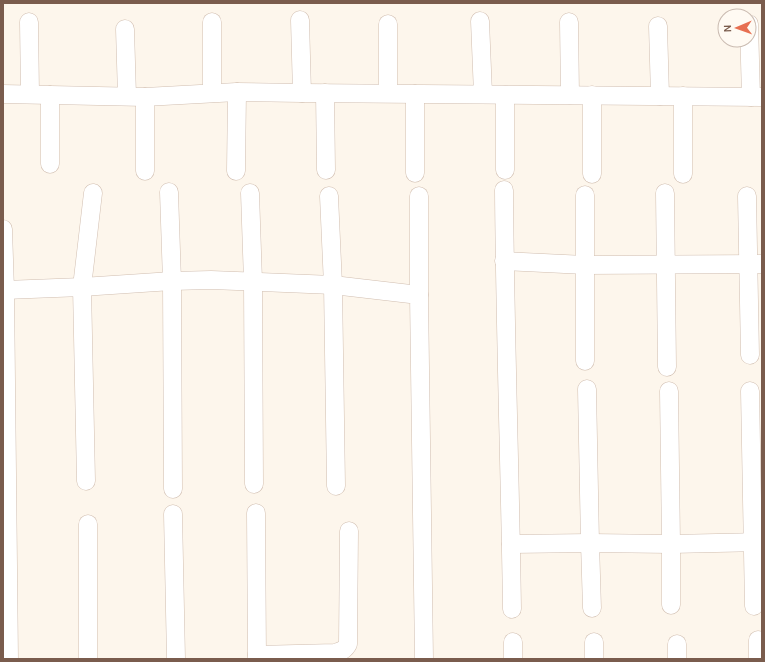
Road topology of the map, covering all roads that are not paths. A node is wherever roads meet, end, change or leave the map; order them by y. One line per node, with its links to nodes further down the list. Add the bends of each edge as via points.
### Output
1 (300, 20): 11 (street)
2 (480, 21): 18 (street)
3 (29, 22): 15 (street)
4 (212, 22): 16 (street)
5 (569, 22): 21 (street)
6 (388, 24): 13 (street)
7 (658, 26): 25 (street)
8 (125, 29): 23 (street)
9 (751, 48): 27 (street)
10 (237, 92): 11 (street); 16 (street); 32 (street)
11 (302, 93): 12 (street)
12 (325, 93): 13 (street); 29 (street)
13 (388, 93): 17 (street)
14 (3, 94): 15 (street)
15 (30, 94): 20 (street)
16 (212, 94): 24 (street)
17 (415, 94): 18 (street); 33 (street)
18 (483, 94): 19 (street)
19 (505, 94): 21 (street); 30 (street)
20 (50, 95): 23 (street); 28 (street)
21 (570, 95): 22 (street)
22 (592, 95): 25 (street); 34 (street)
23 (127, 96): 24 (street)
24 (145, 96): 31 (street)
25 (660, 96): 26 (street)
26 (683, 96): 27 (street); 35 (street)
27 (756, 97)
28 (50, 164)
29 (326, 170)
30 (505, 170)
31 (145, 171)
32 (236, 171)
33 (415, 173)
34 (592, 174)
35 (683, 174)
36 (504, 190): 46 (street)
37 (169, 192): 50 (street)
38 (93, 193): 53 (street)
39 (250, 193): 51 (street)
40 (665, 194): 48 (street)
41 (585, 195): 47 (street)
42 (329, 196): 52 (street)
43 (420, 196): 55 (street)
44 (747, 196): 49 (street)
45 (3, 229): 54 (street)
46 (504, 261): 47 (street); 72 (street)
47 (585, 264): 48 (street); 57 (street)
48 (666, 264): 49 (street); 58 (street)
49 (755, 264): 56 (street)
50 (172, 281): 51 (street); 53 (street); 65 (street)
51 (253, 281): 52 (street); 63 (street)
52 (333, 285): 55 (street); 64 (street)
53 (82, 287): 54 (street); 62 (street)
54 (5, 290): 80 (street)
55 (419, 295): 83 (street)
56 (750, 355)
57 (585, 361)
58 (667, 367)
59 (587, 389): 71 (street)
60 (669, 391): 73 (street)
61 (750, 391): 70 (street)
62 (86, 481)
63 (254, 484)
64 (336, 486)
65 (173, 489)
66 (256, 513): 79 (street)
67 (173, 514): 82 (street)
68 (88, 524): 81 (street)
69 (350, 531): 79 (street, via 346,648 335,653)
70 (757, 542): 73 (street); 75 (street)
71 (590, 543): 72 (street); 73 (street); 76 (street)
72 (511, 544): 77 (street)
73 (672, 544): 74 (street)
74 (671, 605)
75 (754, 606)
76 (592, 608)
77 (512, 609)
78 (758, 640): 84 (street)
79 (257, 657)
80 (9, 659)
81 (88, 659)
82 (176, 659)
83 (424, 659)
84 (758, 659)

